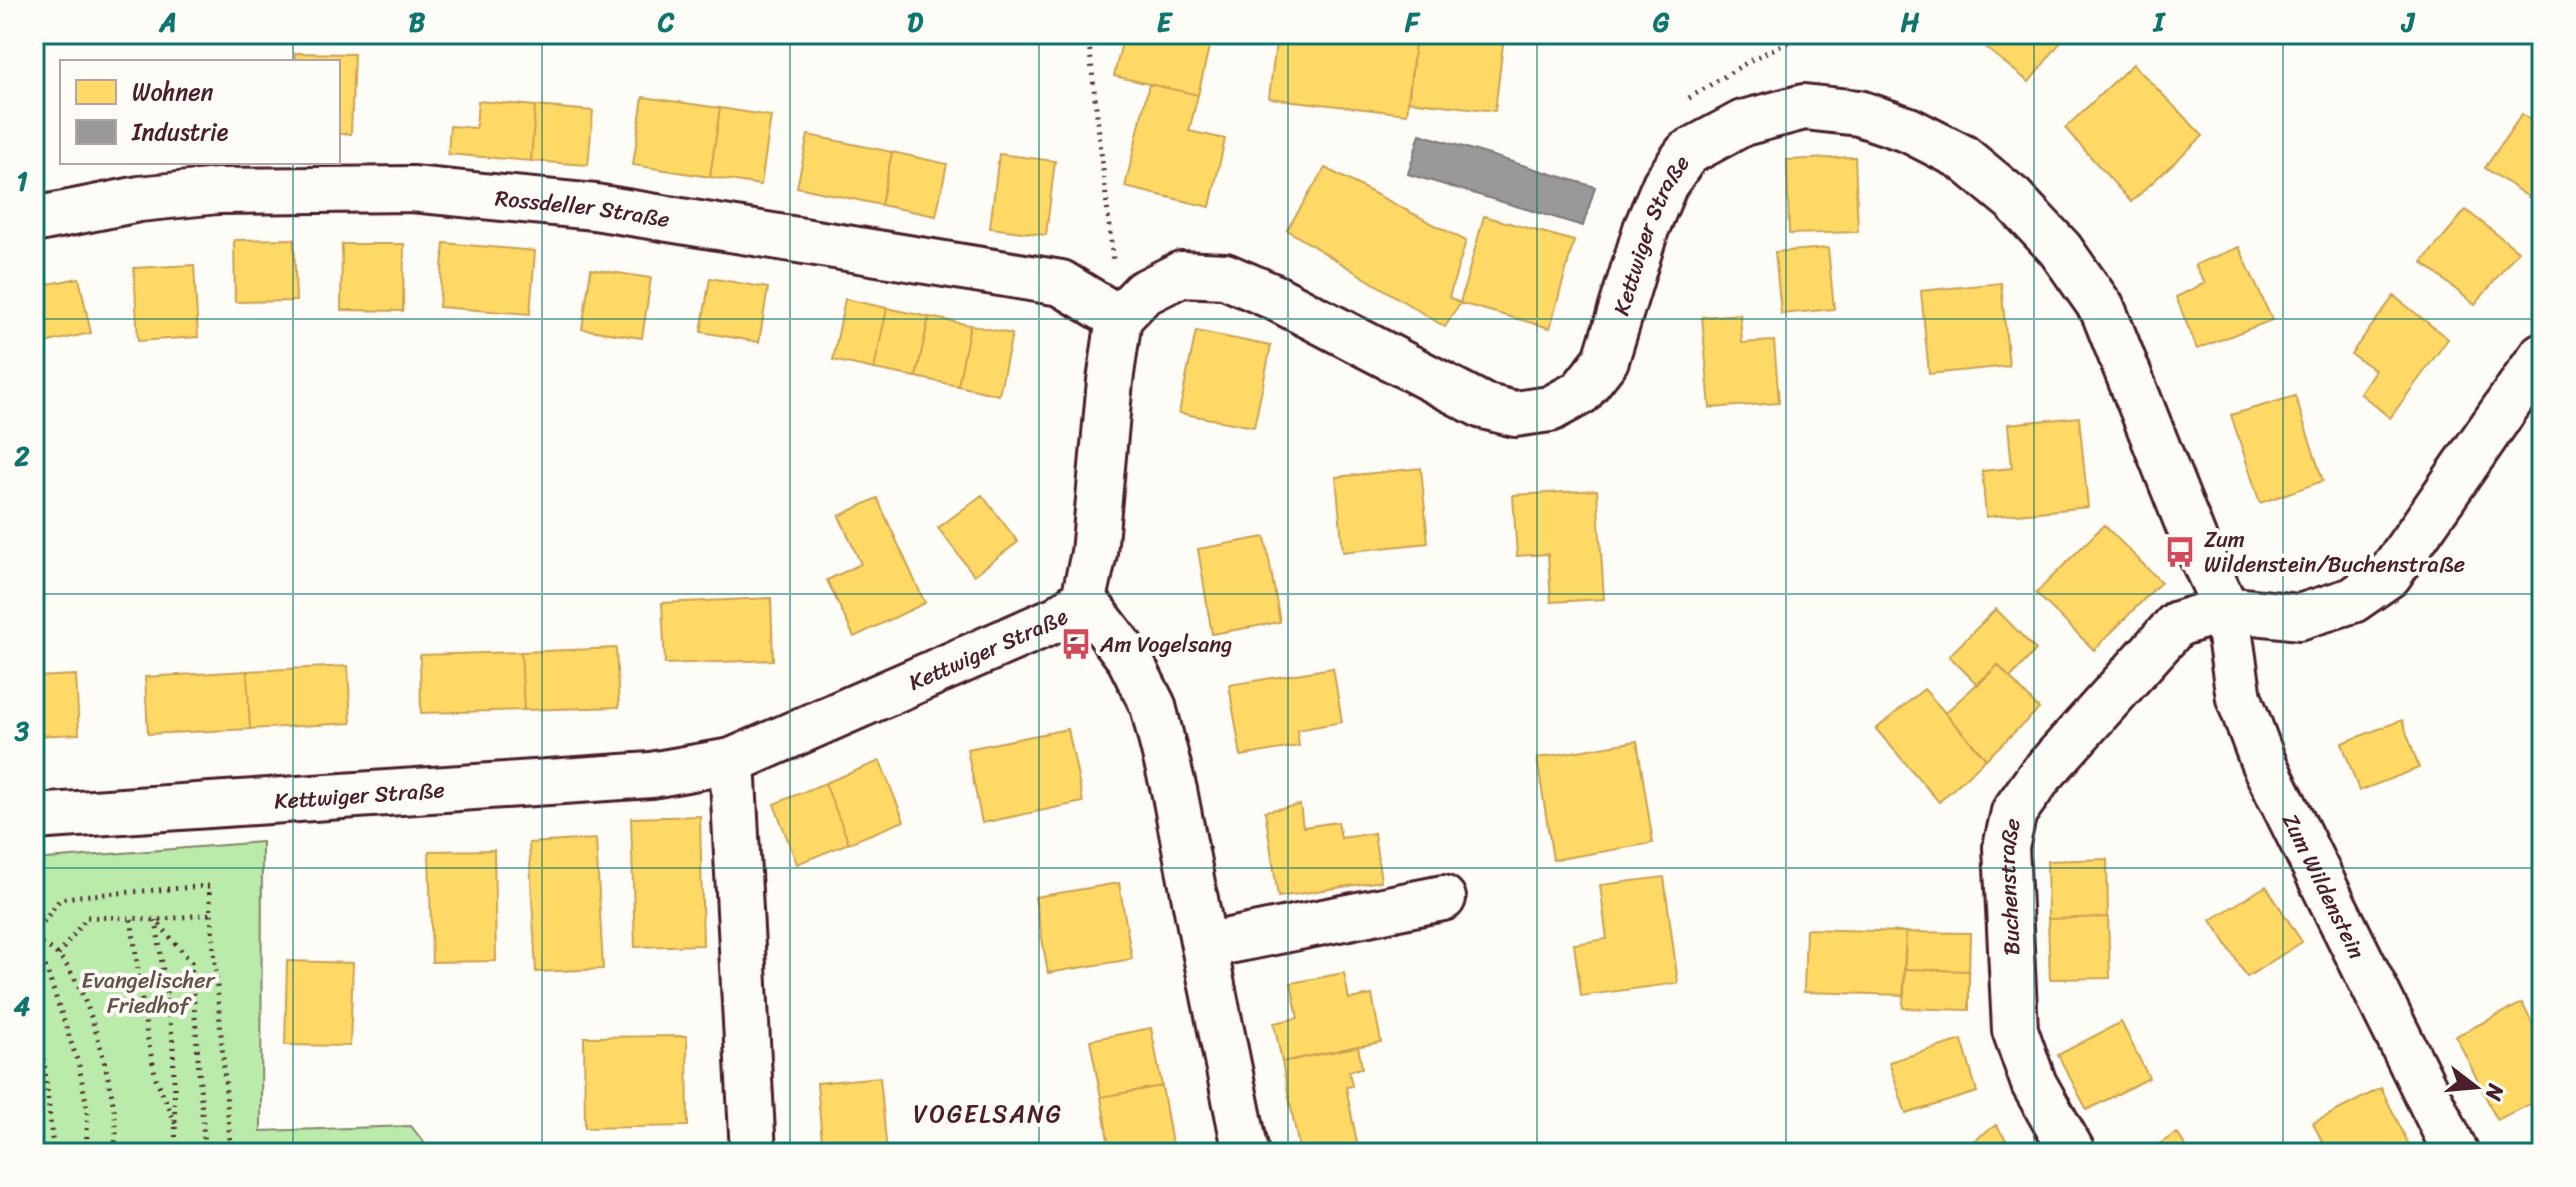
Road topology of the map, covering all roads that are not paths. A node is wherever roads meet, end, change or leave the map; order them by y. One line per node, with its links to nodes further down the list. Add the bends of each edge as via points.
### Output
1 (34, 220): 2 (street, Rossdeller Straße, via 139,199 218,191 412,189 595,207 1061,283)
2 (1119, 318): 4 (street, Kettwiger Straße, via 1094,553); 5 (street, Kettwiger Straße, via 1143,293 1181,274 1225,276 1483,406 1515,414 1550,409 1581,392 1606,360 1646,229 1665,184 1687,153 1743,123 1804,107 1859,113 1909,130 1962,157 2013,199 2060,249 2103,310)
3 (2542, 355): 5 (street, via 2389,575 2353,600 2299,617)
4 (1084, 599): 6 (street, Kettwiger Straße, via 1059,618); 9 (street, via 1129,658 1153,706)
5 (2226, 609): 12 (street, Buchenstraße, via 2177,624 2014,812 2006,847 2015,1030 2034,1084); 13 (street, Zum Wildenstein, via 2239,698 2263,762)
6 (732, 761): 7 (street, Kettwiger Straße, via 651,775); 10 (street)
7 (34, 817)
8 (1443, 898): 9 (street)
9 (1204, 946): 11 (street)
10 (753, 1153)
11 (1246, 1153)
12 (2073, 1153)
13 (2456, 1153)

